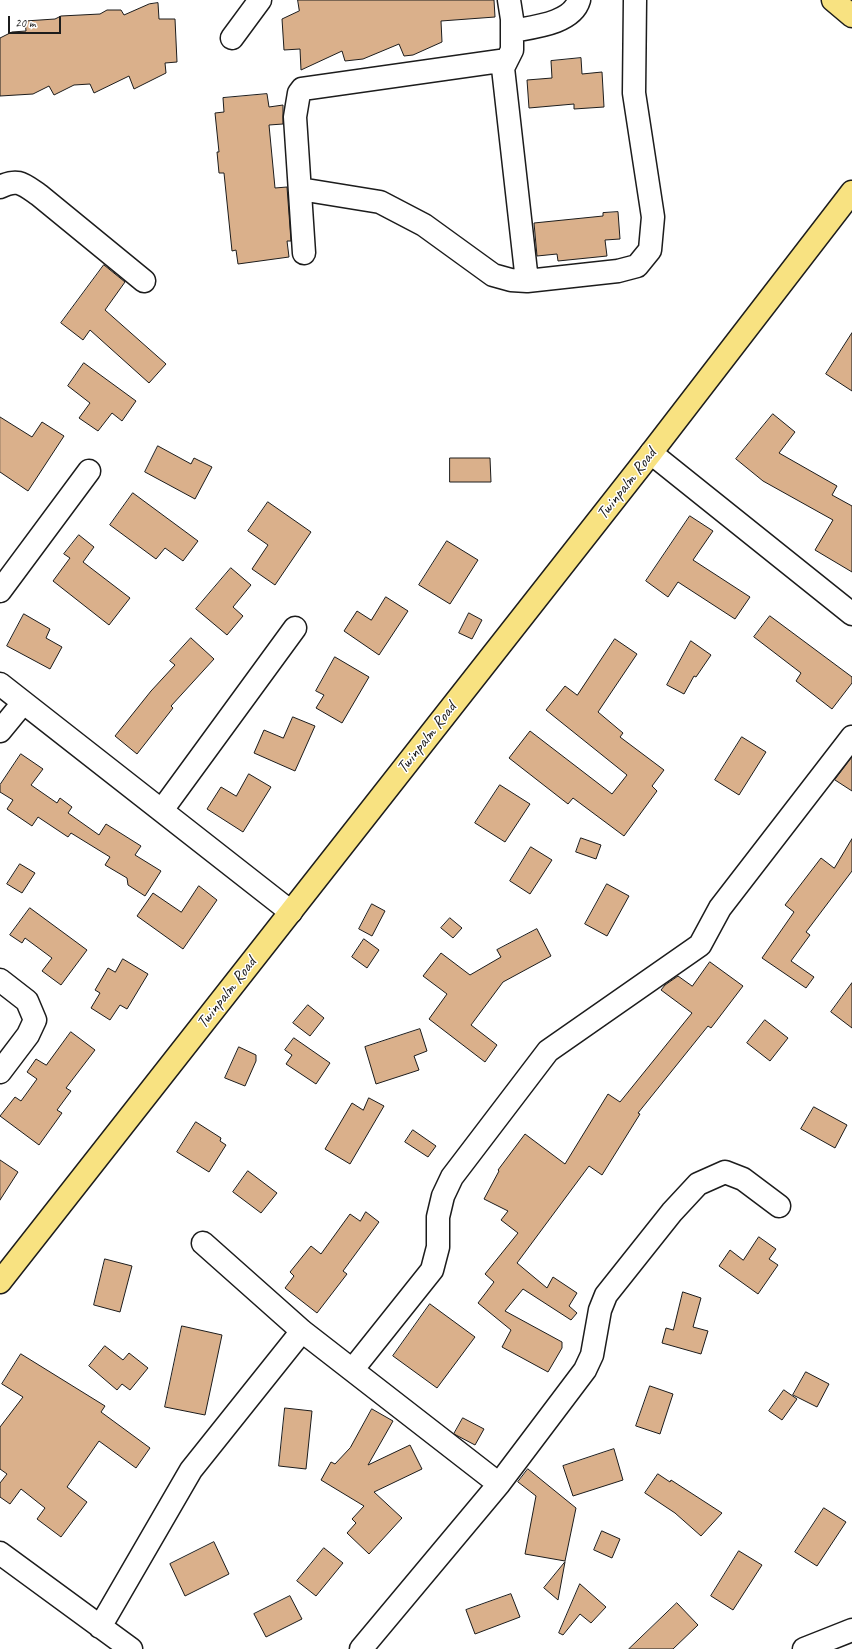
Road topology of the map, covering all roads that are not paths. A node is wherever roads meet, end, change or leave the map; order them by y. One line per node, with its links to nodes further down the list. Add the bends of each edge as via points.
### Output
1 (260, 0): 8 (street)
2 (509, 0): 7 (street)
3 (579, 0): 7 (street, via 577,7 555,23)
4 (635, 0): 15 (street, via 634,93 653,217 650,250 637,266 618,271)
5 (833, 0): 6 (main road)
6 (852, 16)
7 (512, 31): 9 (street, via 512,50)
8 (232, 38)
9 (507, 60): 11 (street, via 302,89 299,92 295,118); 15 (street, via 503,68)
10 (0, 187): 14 (street, via 11,181 23,184)
11 (300, 189): 13 (street); 15 (street, via 380,202 424,225 493,275)
12 (852, 192): 16 (main road, Twinpalm Road)
13 (304, 253)
14 (144, 281)
15 (527, 281)
16 (651, 453): 19 (street); 26 (main road, Twinpalm Road)
17 (90, 471): 18 (street)
18 (0, 591)
19 (852, 614)
20 (295, 628): 25 (street)
21 (0, 684): 22 (street)
22 (23, 703): 23 (street); 25 (street)
23 (0, 731)
24 (852, 737): 33 (street, via 720,908 700,945 548,1051 452,1177 443,1196 438,1216 438,1247 432,1270)
25 (162, 810): 26 (street)
26 (291, 912): 31 (main road, Twinpalm Road)
27 (0, 980): 28 (street, via 27,1001 34,1020 28,1035)
28 (0, 1072)
29 (779, 1206): 34 (street, via 743,1179 725,1172 698,1184 672,1212 606,1295 600,1310 592,1355 585,1370)
30 (203, 1243): 32 (street)
31 (2, 1274)
32 (302, 1331): 33 (street); 36 (street, via 191,1470)
33 (353, 1369): 34 (street)
34 (499, 1484): 39 (street)
35 (0, 1553): 36 (street)
36 (100, 1627): 38 (street)
37 (852, 1630): 40 (street)
38 (131, 1649)
39 (361, 1649)
40 (804, 1649)

